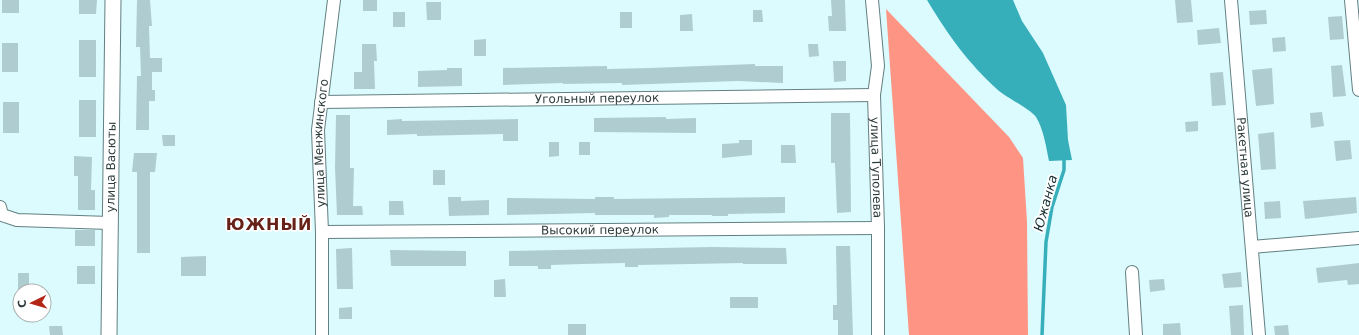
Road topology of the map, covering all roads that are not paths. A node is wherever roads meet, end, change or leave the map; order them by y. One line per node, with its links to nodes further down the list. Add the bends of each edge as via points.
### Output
1 (113, 0): 10 (street, улица Васюты)
2 (334, 0): 8 (street, улица Менжинского)
3 (872, 0): 7 (street, улица Туполева, via 878,66)
4 (1231, 0): 14 (street, Ракетная улица)
5 (1351, 0): 6 (street)
6 (1359, 90)
7 (874, 95): 8 (street, Угольный переулок); 11 (street, улица Туполева)
8 (321, 102): 12 (street, улица Менжинского, via 318,130)
9 (0, 207): 10 (street, via 2,215 17,220)
10 (110, 223): 16 (street, улица Васюты)
11 (878, 228): 12 (street, Высокий переулок); 18 (street, улица Туполева)
12 (322, 232): 17 (street, улица Менжинского)
13 (1359, 238): 14 (street)
14 (1252, 247): 20 (street, Ракетная улица)
15 (1132, 272): 19 (street)
16 (110, 335)
17 (322, 335)
18 (878, 335)
19 (1136, 335)
20 (1259, 335)

